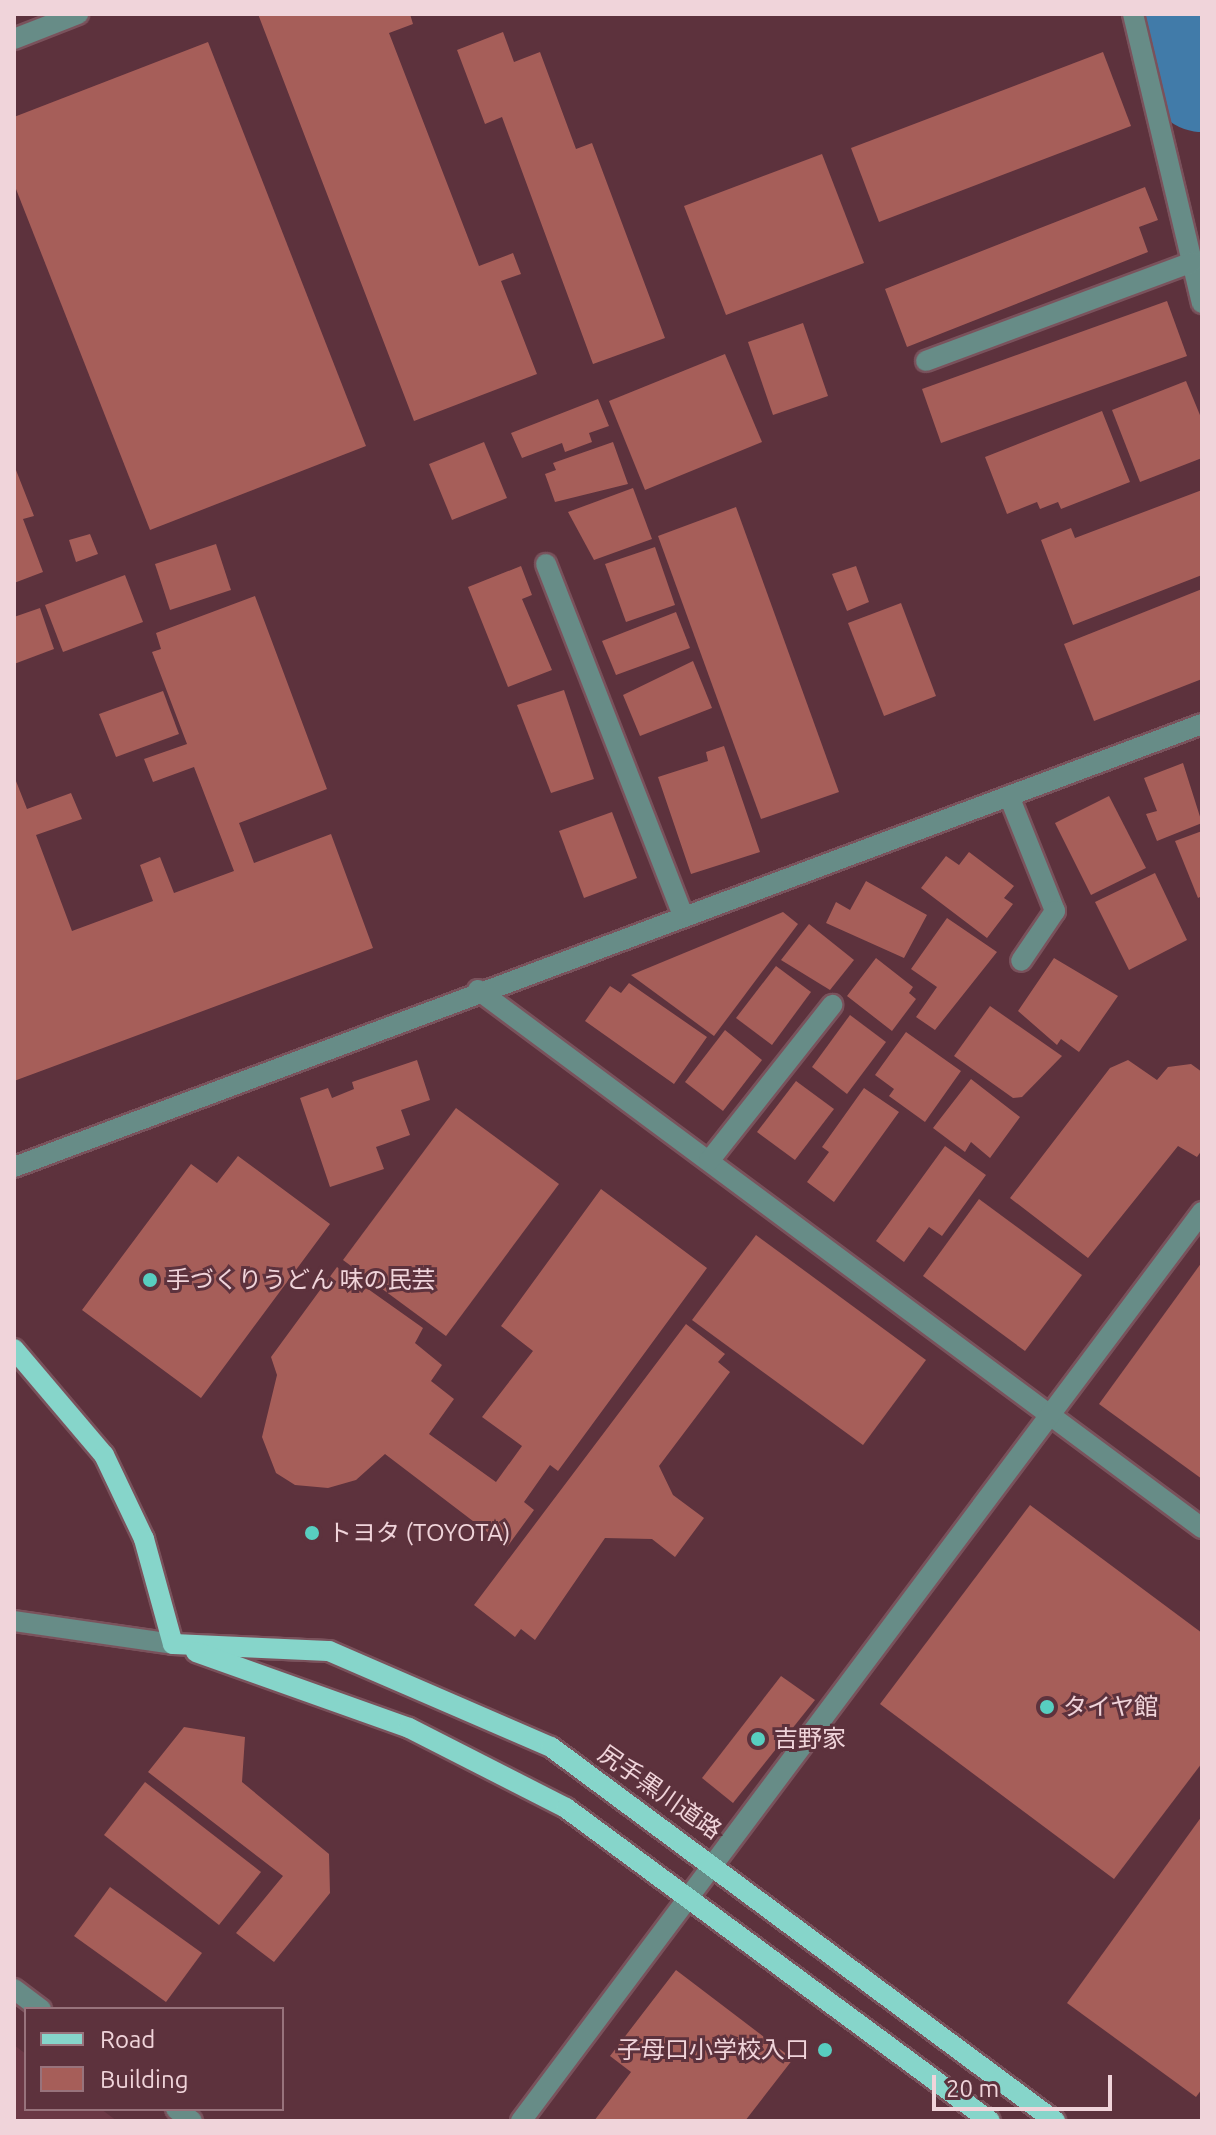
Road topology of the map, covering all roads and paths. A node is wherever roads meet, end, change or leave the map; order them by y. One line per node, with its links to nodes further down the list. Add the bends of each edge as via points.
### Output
1 (78, 14): 3 (street)
2 (1133, 14): 4 (street)
3 (14, 39)
4 (1192, 262): 5 (street); 6 (street)
5 (1202, 303)
6 (926, 361)
7 (546, 564): 10 (street)
8 (1202, 724): 9 (street)
9 (1009, 796): 10 (street); 11 (street, via 1055,911)
10 (683, 916): 12 (street)
11 (1021, 961)
12 (478, 990): 14 (street); 15 (street)
13 (832, 1005): 14 (street)
14 (709, 1161): 18 (street)
15 (14, 1167)
16 (1202, 1212): 18 (street)
17 (14, 1349): 21 (main road, via 104,1455 144,1539)
18 (1050, 1418): 19 (street); 22 (street)
19 (1202, 1528)
20 (14, 1621): 21 (street, 尻手黒川道路)
21 (173, 1644): 22 (main road, 尻手黒川道路, via 329,1651 438,1693 551,1747); 23 (main road, 尻手黒川道路, via 409,1728 492,1766)
22 (714, 1863): 23 (street); 28 (main road, 尻手黒川道路)
23 (689, 1894): 26 (street); 27 (main road, 尻手黒川道路)
24 (14, 1989): 25 (street)
25 (38, 2007)
26 (521, 2121)
27 (990, 2121)
28 (1055, 2121)

